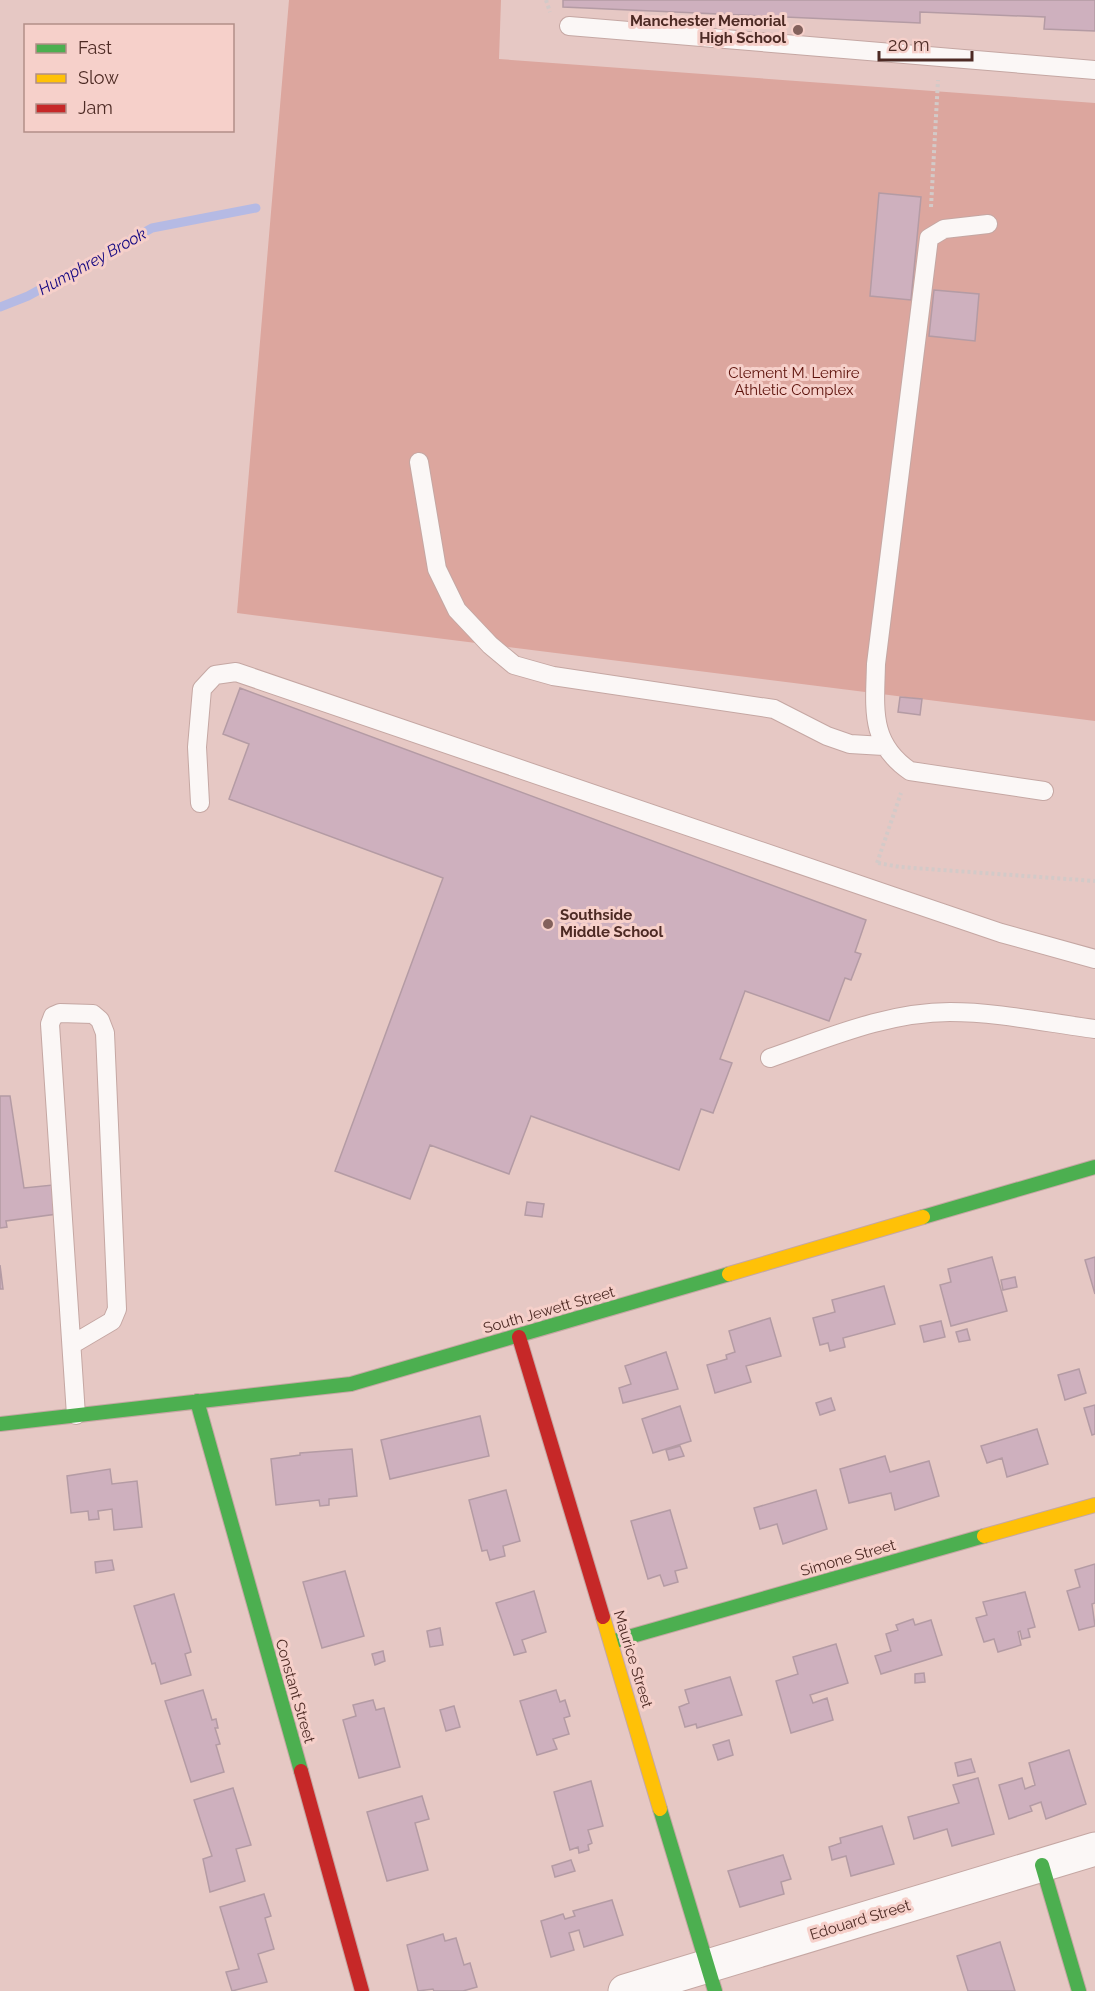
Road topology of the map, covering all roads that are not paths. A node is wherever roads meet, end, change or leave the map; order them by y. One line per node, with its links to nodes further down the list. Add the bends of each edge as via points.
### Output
1 (569, 26): 2 (lane)
2 (1095, 70)
3 (988, 224): 5 (lane, via 944,229 929,238 876,663 877,727)
4 (419, 462): 5 (lane, via 437,569 457,610 514,665 553,676 774,709 850,744)
5 (884, 746): 6 (lane, via 894,760 910,771)
6 (1044, 791)
7 (200, 802): 8 (lane, via 197,747 202,690 214,675 236,672 1001,933)
8 (1095, 959)
9 (1095, 1029): 10 (lane, via 950,1012 902,1016)
10 (770, 1058)
11 (1095, 1167): 12 (street, South Jewett Street)
12 (519, 1336): 14 (street, South Jewett Street, via 351,1384); 18 (street, Maurice Street)
13 (73, 1344): 13 (lane, via 112,1321 117,1309 105,1033 93,1014 60,1013 53,1016 50,1024); 15 (lane)
14 (197, 1401): 15 (street, South Jewett Street); 22 (street, Constant Street)
15 (76, 1415): 16 (street, South Jewett Street)
16 (0, 1424)
17 (1095, 1504): 18 (street, Simone Street)
18 (611, 1642): 21 (street, Maurice Street)
19 (1095, 1849): 20 (street, Edouard Street)
20 (1042, 1865): 21 (street, Edouard Street); 24 (street)
21 (711, 1978): 23 (street, Edouard Street)
22 (362, 1991)
23 (625, 1991)
24 (1079, 1991)

